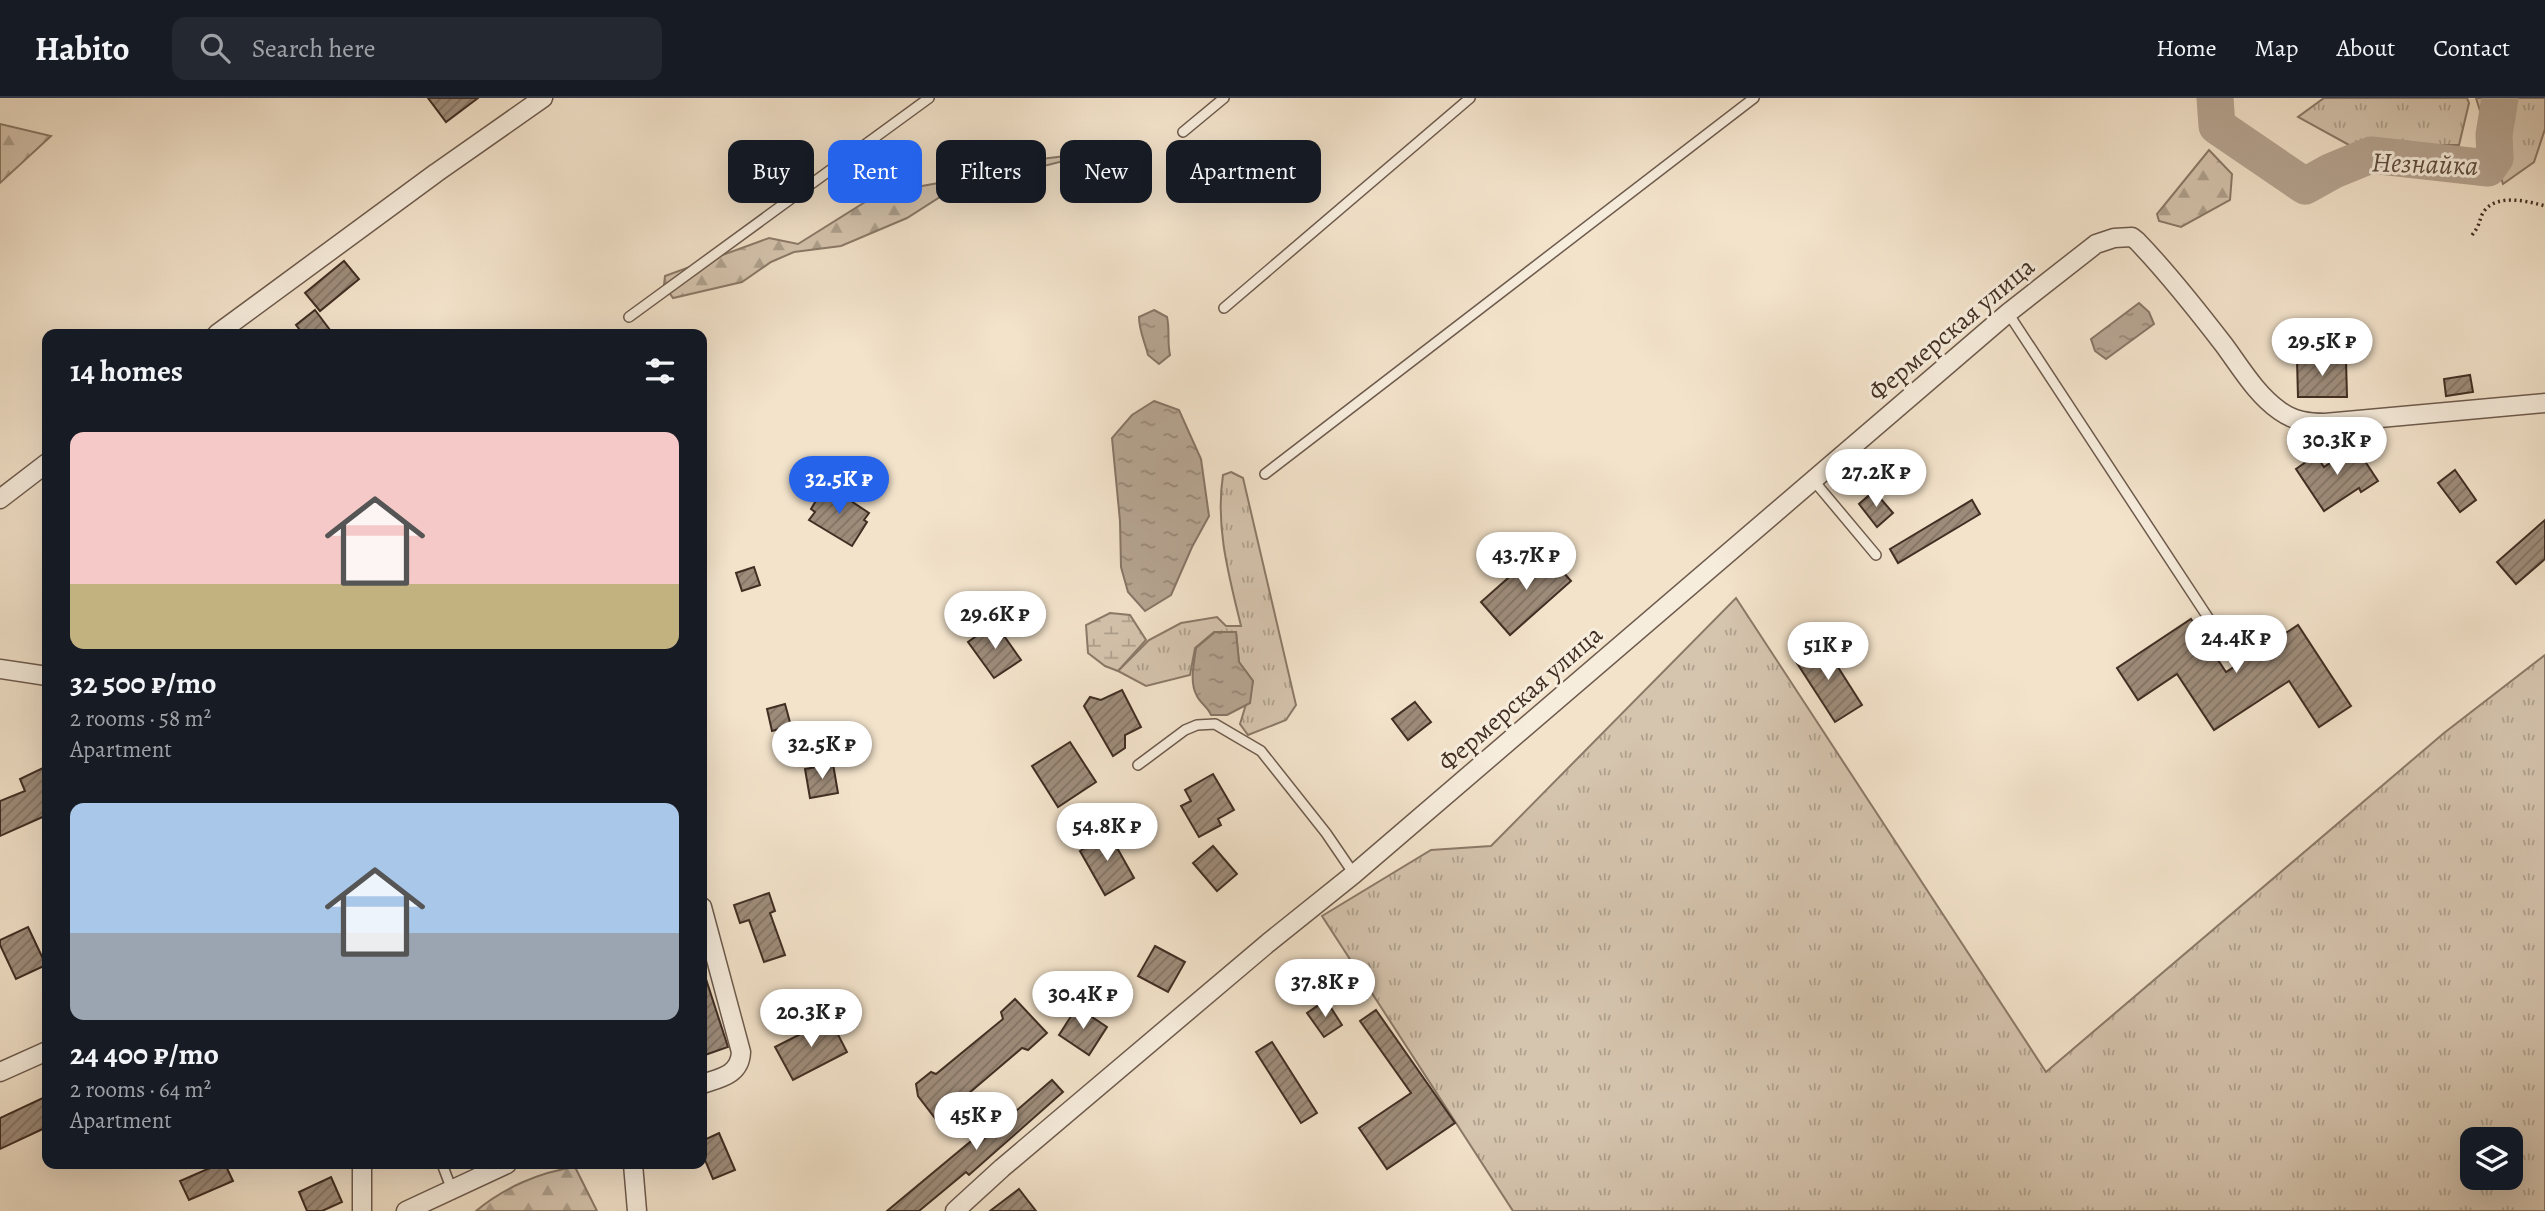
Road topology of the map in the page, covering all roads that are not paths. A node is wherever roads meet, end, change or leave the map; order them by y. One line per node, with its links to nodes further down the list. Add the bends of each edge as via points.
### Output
1 (543, 98): 10 (street)
2 (929, 98): 9 (lane)
3 (1224, 98): 6 (lane)
4 (1470, 98): 7 (lane)
5 (1754, 98): 13 (lane)
6 (1183, 132)
7 (1224, 308)
8 (2008, 313): 11 (street, Фермерская улица, via 2096,244 2132,237 2252,385 2296,420 2334,422); 14 (street, Фермерская улица); 17 (lane)
9 (629, 317)
10 (224, 329)
11 (2545, 403)
12 (42, 467): 15 (street)
13 (1265, 474)
14 (1814, 481): 16 (lane); 21 (street, Фермерская улица)
15 (0, 499)
16 (1876, 555)
17 (2230, 651)
18 (0, 669): 19 (street)
19 (42, 675)
20 (1138, 765): 21 (lane, via 1185,730 1215,724 1261,751)
21 (1354, 874): 34 (street, Фермерская улица)
22 (707, 925): 25 (street, via 741,1059 732,1074)
23 (42, 1053): 24 (street)
24 (0, 1072)
25 (707, 1082)
26 (362, 1169): 31 (street)
27 (444, 1169): 30 (lane)
28 (496, 1169): 30 (street)
29 (633, 1169): 33 (street)
30 (452, 1190): 32 (street)
31 (362, 1211)
32 (406, 1211)
33 (637, 1211)
34 (955, 1211)

